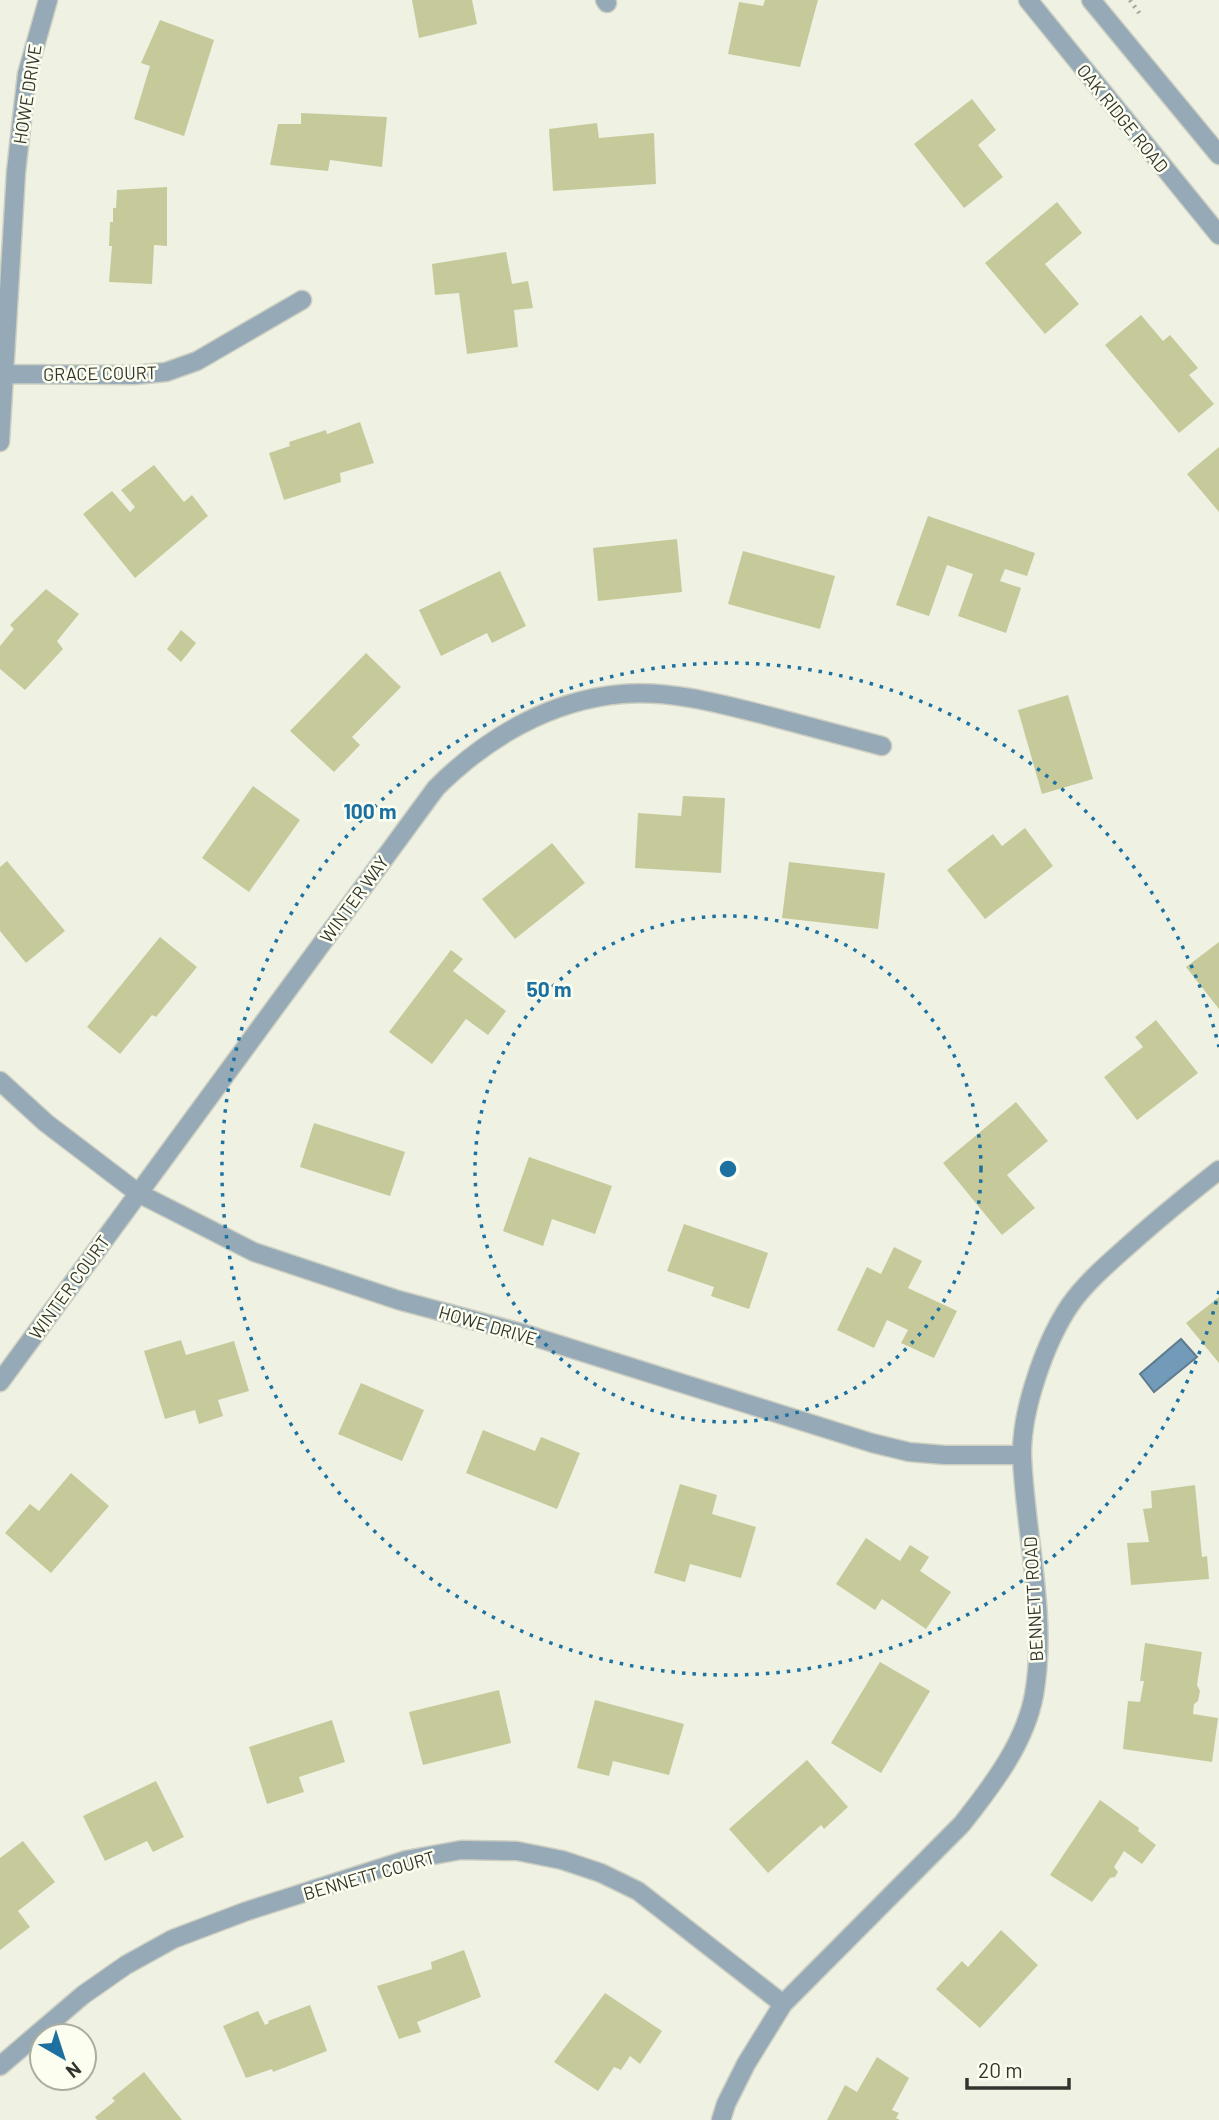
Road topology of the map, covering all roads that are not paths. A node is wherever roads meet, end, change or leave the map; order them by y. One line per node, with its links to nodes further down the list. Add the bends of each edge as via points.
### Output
1 (48, 0): 7 (street, HOWE DRIVE, via 27,75)
2 (1028, 0): 5 (street, OAK RIDGE ROAD)
3 (1091, 0): 4 (street)
4 (1219, 155)
5 (1219, 235)
6 (302, 300): 7 (street, GRACE COURT, via 208,355 166,372)
7 (3, 374): 8 (street, HOWE DRIVE)
8 (0, 442)
9 (882, 747): 12 (street, WINTER WAY, via 706,700 633,694 581,701 494,738 436,788)
10 (0, 1081): 12 (street, HOWE DRIVE, via 46,1123)
11 (1219, 1170): 14 (street, BENNETT ROAD, via 1092,1278 1069,1306 1032,1389)
12 (138, 1193): 13 (street, WINTER COURT); 14 (street, HOWE DRIVE, via 254,1252 302,1270 525,1334 872,1443 945,1455)
13 (0, 1382)
14 (1022, 1455): 15 (street, BENNETT ROAD, via 1039,1651 1034,1697 1017,1744 989,1791 962,1824)
15 (783, 2004): 16 (street, BENNETT COURT, via 638,1891 613,1879 562,1860 517,1851 461,1850 406,1860 173,1939 83,1995); 17 (street, BENNETT ROAD, via 746,2064)
16 (0, 2066)
17 (721, 2120)

